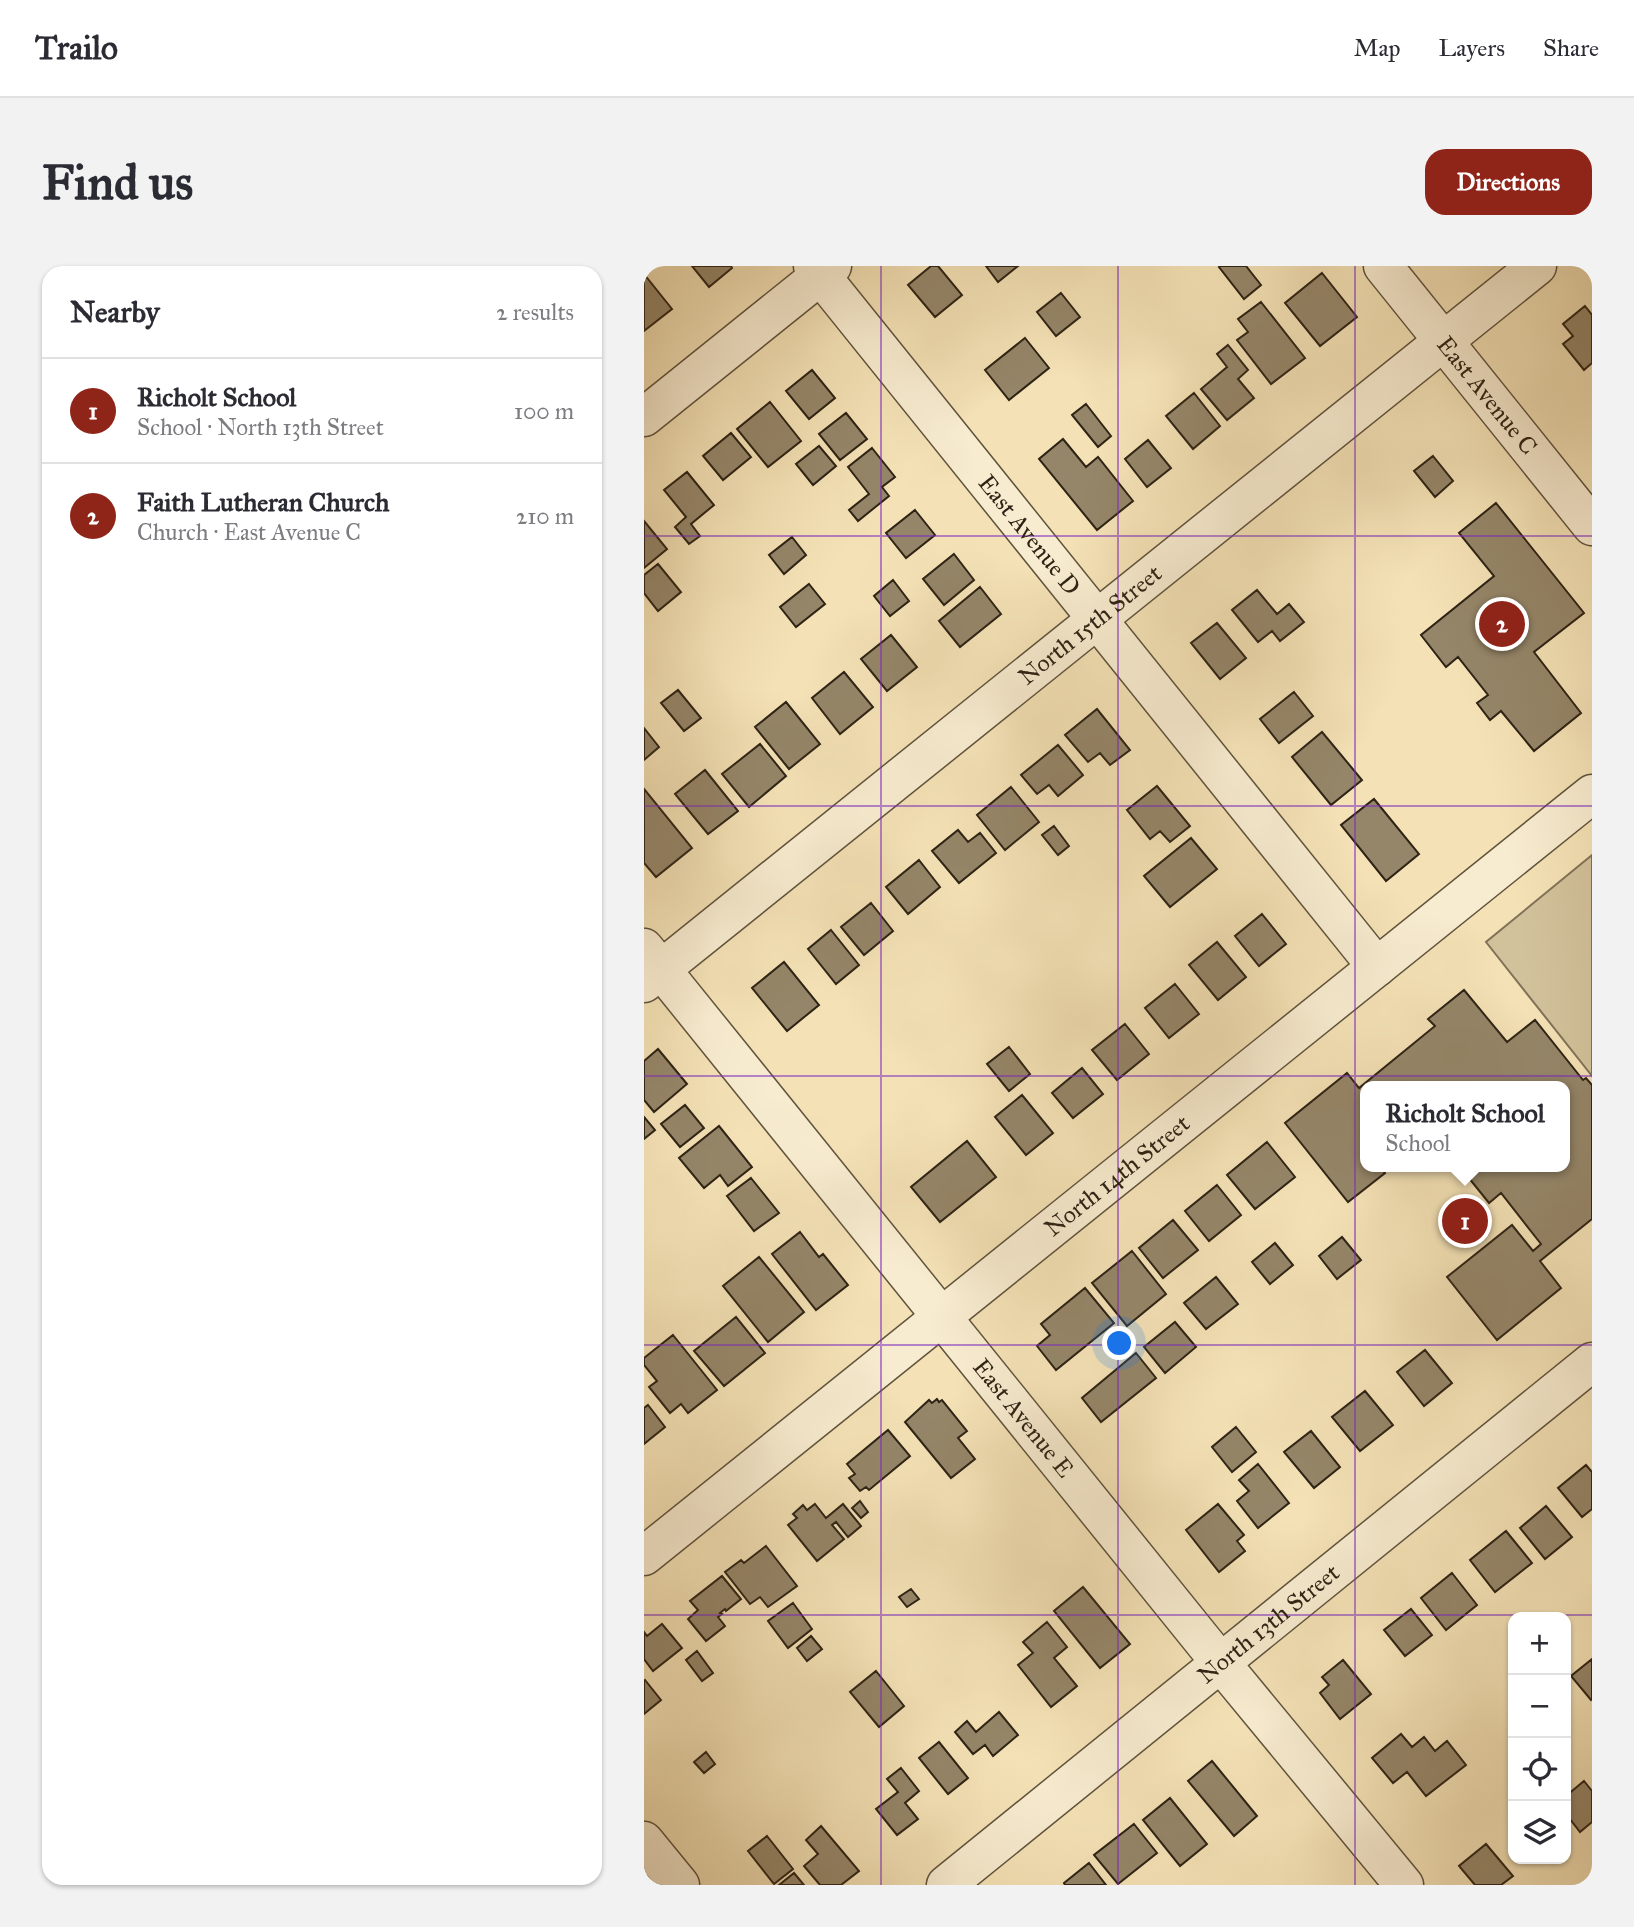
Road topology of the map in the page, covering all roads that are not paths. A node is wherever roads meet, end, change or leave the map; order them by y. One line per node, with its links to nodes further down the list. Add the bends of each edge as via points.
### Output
1 (1383, 266): 4 (street, East Avenue C)
2 (1537, 266): 4 (street, North 15th Street)
3 (822, 269): 5 (street); 7 (street, East Avenue D)
4 (1444, 342): 6 (street, East Avenue C); 7 (street, North 15th Street)
5 (644, 417)
6 (1592, 526)
7 (1098, 619): 9 (street, North 15th Street); 10 (street, East Avenue D)
8 (1592, 794): 10 (street, North 14th Street)
9 (650, 967): 11 (street, East Avenue E)
10 (1377, 967): 11 (street, North 14th Street)
11 (943, 1317): 13 (street, North 14th Street); 14 (street, East Avenue E)
12 (1592, 1362): 14 (street, North 13th Street)
13 (644, 1556)
14 (1220, 1662): 17 (street, North 13th Street); 18 (street, East Avenue E)
15 (646, 1847): 16 (street)
16 (680, 1885)
17 (946, 1885)
18 (1404, 1885)

